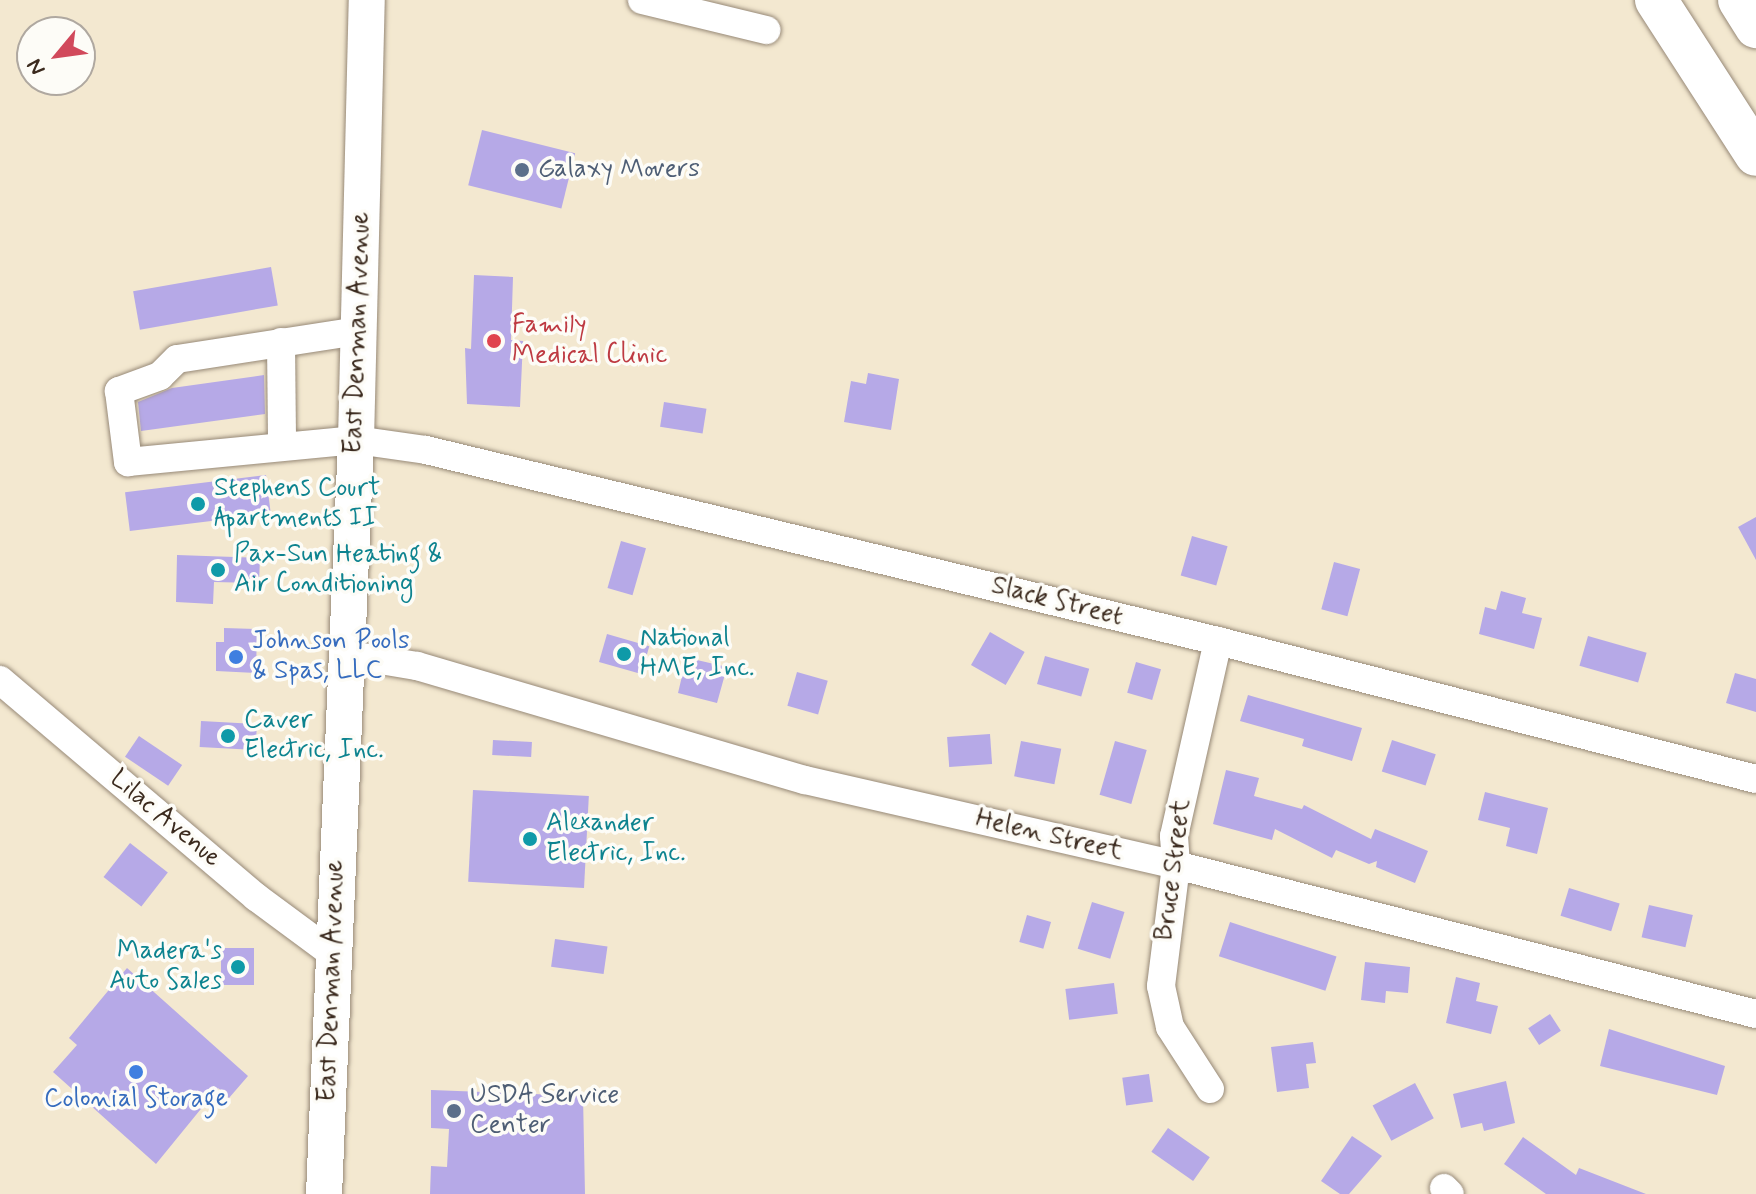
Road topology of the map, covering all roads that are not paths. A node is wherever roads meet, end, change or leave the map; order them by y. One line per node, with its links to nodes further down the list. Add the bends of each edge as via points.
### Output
1 (367, 0): 8 (main road, East Denman Avenue)
2 (642, 0): 6 (street)
3 (1656, 0): 7 (highway)
4 (1739, 0): 5 (highway)
5 (1756, 27)
6 (766, 30)
7 (1756, 155)
8 (358, 331): 9 (street); 10 (main road, East Denman Avenue)
9 (281, 342): 11 (street); 11 (street, Slack Street, via 177,359 160,376 119,391 128,462)
10 (356, 440): 11 (street, Slack Street); 12 (street, Slack Street, via 442,454); 13 (main road, East Denman Avenue)
11 (282, 443)
12 (1218, 641): 15 (street, Slack Street); 16 (street, Bruce Street, via 1174,836)
13 (345, 654): 16 (street, Helen Street, via 417,666 805,780); 17 (main road, East Denman Avenue)
14 (0, 680): 17 (street, Lilac Avenue, via 256,897)
15 (1756, 779)
16 (1176, 865): 18 (street, Helen Street); 19 (street, Bruce Street, via 1161,986 1170,1027)
17 (333, 954): 20 (main road, East Denman Avenue)
18 (1756, 1014)
19 (1210, 1089)
20 (324, 1194)

